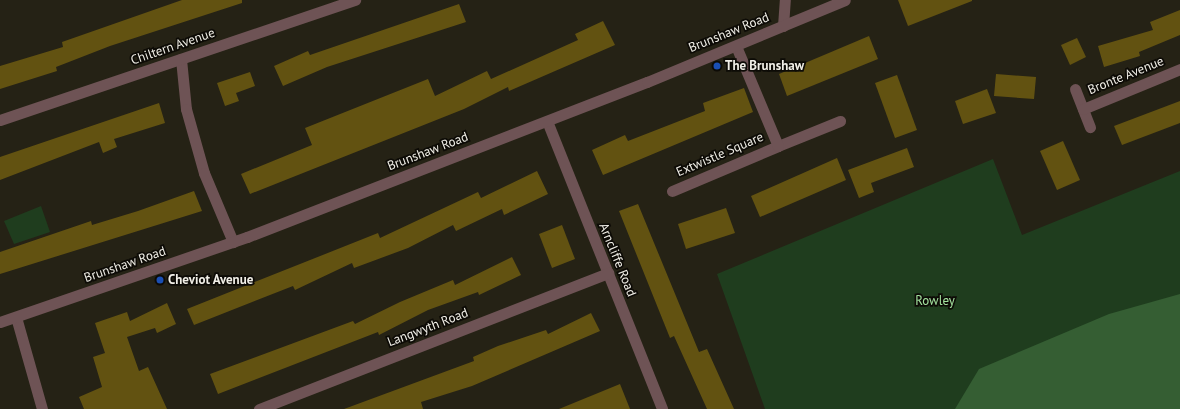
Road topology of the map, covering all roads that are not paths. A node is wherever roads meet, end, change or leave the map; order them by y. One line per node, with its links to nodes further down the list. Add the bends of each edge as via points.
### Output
1 (355, 0): 6 (street, Chiltern Avenue)
2 (785, 0): 4 (street)
3 (845, 0): 4 (street, Brunshaw Road)
4 (783, 26): 5 (street, Brunshaw Road)
5 (736, 46): 11 (street, Brunshaw Road); 14 (street, Extwistle Square)
6 (181, 59): 10 (street, Chiltern Avenue); 16 (street, via 186,109 202,166)
7 (1180, 69): 9 (street, Bronte Avenue)
8 (1075, 89): 9 (street)
9 (1083, 109): 13 (street)
10 (0, 120)
11 (547, 121): 16 (street, Brunshaw Road); 17 (street, Arncliffe Road)
12 (840, 121): 14 (street, Extwistle Square)
13 (1090, 128)
14 (778, 146): 15 (street, Extwistle Square)
15 (672, 191)
16 (232, 242): 18 (street, Brunshaw Road)
17 (608, 273): 21 (street, Langwyth Road); 22 (street, Arncliffe Road)
18 (16, 317): 19 (street, Brunshaw Road); 20 (street)
19 (0, 322)
20 (42, 409)
21 (259, 409)
22 (662, 409)

